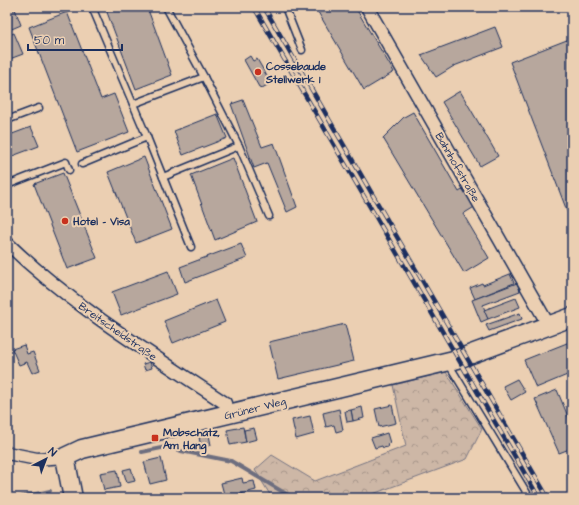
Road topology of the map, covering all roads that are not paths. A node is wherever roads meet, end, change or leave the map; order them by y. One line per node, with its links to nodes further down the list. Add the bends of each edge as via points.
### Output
1 (92, 7): 7 (lane)
2 (166, 7): 6 (lane)
3 (286, 7): 5 (lane)
4 (367, 7): 20 (street, Bahnhofstraße)
5 (302, 50)
6 (204, 76): 7 (lane); 11 (lane)
7 (133, 104): 10 (lane)
8 (39, 108): 9 (lane)
9 (7, 120)
10 (147, 137): 12 (lane); 14 (lane)
11 (238, 146): 14 (lane); 16 (lane)
12 (82, 164)
13 (68, 170): 15 (lane, via 66,162)
14 (163, 177): 18 (lane)
15 (7, 185)
16 (269, 216)
17 (7, 243): 22 (street, Breitscheidstraße, via 60,290 113,329 225,403)
18 (192, 247)
19 (572, 317): 20 (street, Grüner Weg)
20 (549, 326): 21 (street, Grüner Weg, via 466,357)
21 (447, 361): 22 (street, Grüner Weg); 26 (lane)
22 (228, 414): 24 (street, Grüner Weg, via 82,449)
23 (7, 453): 24 (street, via 37,459)
24 (65, 457): 25 (street)
25 (72, 498)
26 (530, 498)

